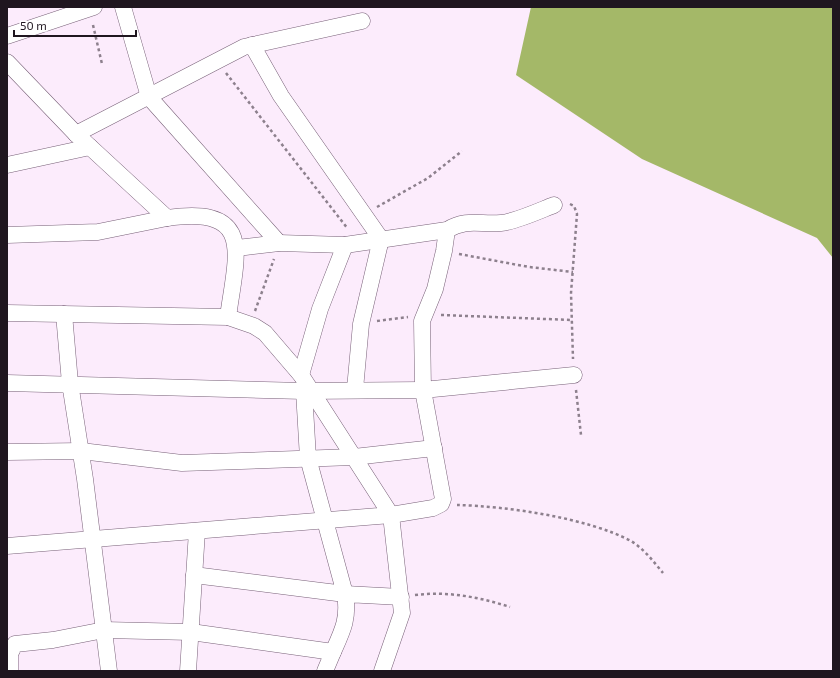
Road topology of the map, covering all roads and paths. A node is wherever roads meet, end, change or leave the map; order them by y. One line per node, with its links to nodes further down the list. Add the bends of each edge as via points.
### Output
1 (124, 7): 9 (street)
2 (91, 8): 4 (street); 8 (path)
3 (362, 21): 5 (street)
4 (7, 36)
5 (252, 45): 6 (street); 15 (street, via 281,96)
6 (217, 61): 9 (street); 21 (path, via 336,211)
7 (7, 62): 10 (street)
8 (102, 64)
9 (150, 97): 10 (street); 20 (street)
10 (76, 134): 11 (street)
11 (90, 147): 13 (street); 16 (street)
12 (462, 151): 15 (path, via 428,178)
13 (7, 165)
14 (554, 205): 17 (street, via 503,223 471,222 458,224); 24 (path, via 574,206 577,214)
15 (364, 214): 19 (street)
16 (167, 218): 18 (street, via 98,232); 22 (street, via 187,215 213,219 227,226)
17 (447, 230): 19 (street); 23 (street)
18 (7, 235)
19 (381, 239): 21 (street); 31 (street)
20 (279, 243): 21 (street); 22 (street); 30 (path)
21 (351, 244): 35 (street, via 320,309)
22 (237, 248): 28 (street)
23 (444, 251): 24 (path, via 529,267); 27 (street, via 435,289)
24 (573, 272): 29 (path)
25 (7, 313): 26 (street)
26 (64, 314): 28 (street); 34 (street)
27 (424, 314): 29 (path); 31 (path); 37 (street, via 421,338)
28 (228, 317): 30 (street)
29 (572, 320): 32 (path)
30 (250, 324): 35 (street, via 265,333)
31 (361, 324): 36 (street)
32 (574, 375): 37 (street); 38 (path)
33 (7, 383): 34 (street)
34 (70, 384): 35 (street); 40 (street)
35 (305, 385): 36 (street); 42 (street); 43 (street)
36 (355, 390): 37 (street)
37 (423, 390): 39 (street)
38 (582, 435)
39 (434, 448): 42 (street); 44 (street, via 443,492)
40 (81, 451): 41 (street); 43 (street, via 182,463); 48 (street)
41 (7, 452)
42 (354, 457): 43 (street); 45 (street)
43 (308, 458): 46 (street)
44 (441, 504): 45 (street, via 433,508); 50 (path, via 567,519 630,541 645,552)
45 (391, 515): 46 (street); 53 (street)
46 (324, 520): 47 (street); 52 (street)
47 (197, 531): 48 (street); 51 (street)
48 (92, 539): 49 (street); 55 (street)
49 (7, 546)
50 (663, 573)
51 (194, 575): 52 (street); 56 (street)
52 (345, 594): 53 (street); 57 (street, via 346,621)
53 (401, 597): 54 (path, via 427,593 455,594); 62 (street, via 402,613)
54 (510, 607)
55 (104, 630): 56 (street); 58 (street, via 15,644 10,654); 59 (street)
56 (190, 632): 57 (street); 60 (street)
57 (333, 652): 61 (street)
58 (10, 671)
59 (109, 671)
60 (188, 671)
61 (325, 671)
62 (382, 671)

